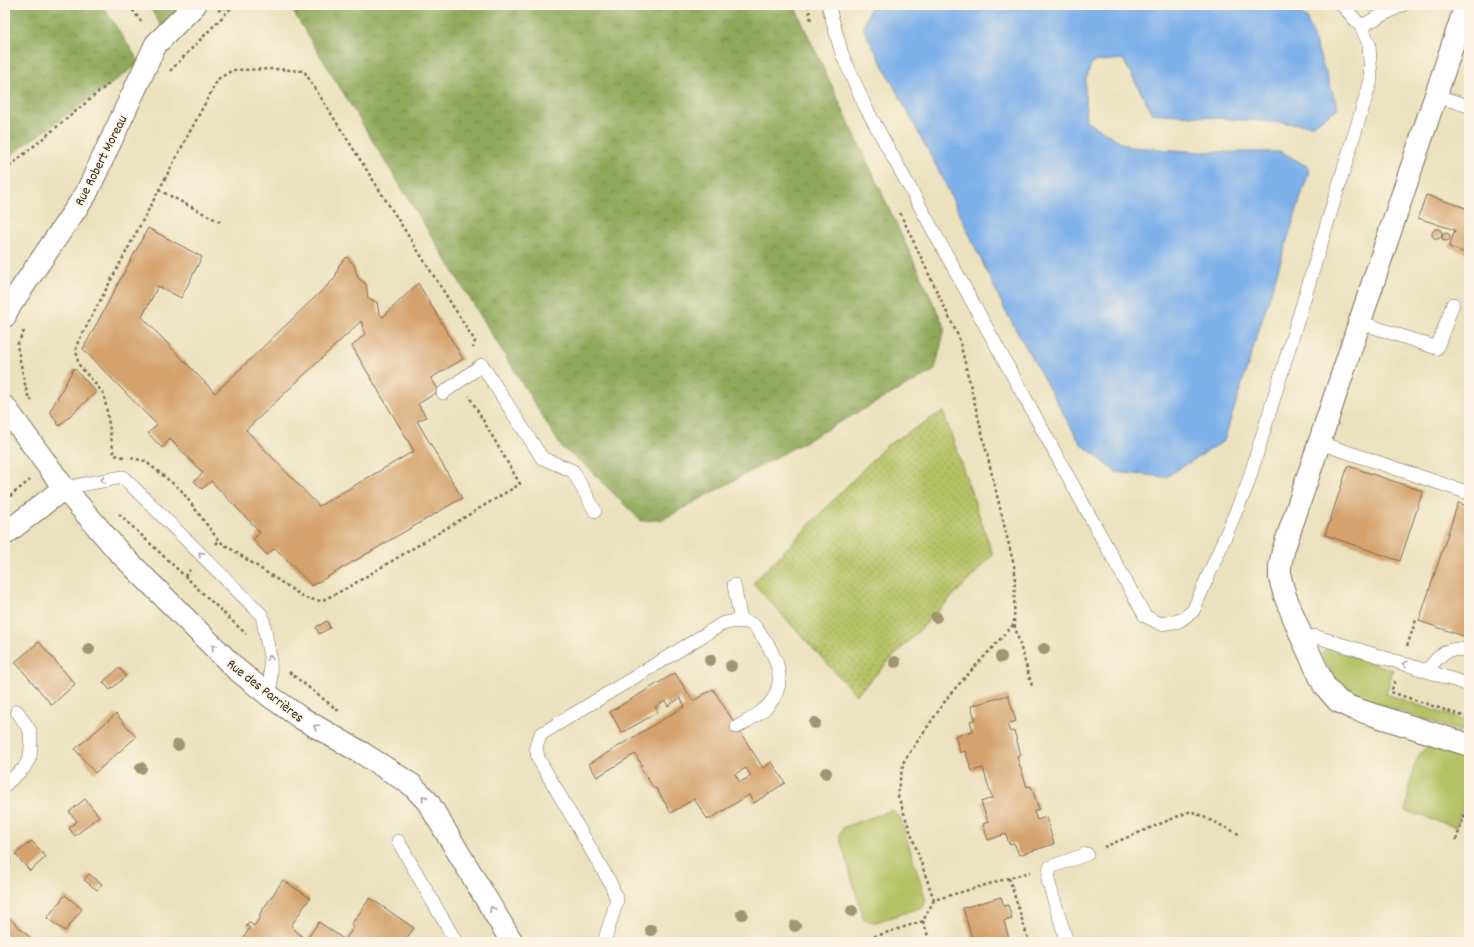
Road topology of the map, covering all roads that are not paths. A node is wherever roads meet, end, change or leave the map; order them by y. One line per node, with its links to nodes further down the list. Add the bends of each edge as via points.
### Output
1 (195, 5): 10 (street, Rue Robert Moreau, via 156,44 86,194)
2 (829, 5): 6 (lane, via 842,54 865,106 1145,616 1161,624 1180,621 1193,611 1247,486 1371,80 1369,44)
3 (1342, 5): 6 (lane)
4 (1402, 5): 6 (lane)
5 (1466, 5): 7 (street)
6 (1361, 26)
7 (1436, 96): 8 (lane); 11 (street)
8 (1469, 106)
9 (1453, 304): 11 (lane, via 1437,348)
10 (5, 316)
11 (1359, 322): 14 (street)
12 (443, 393): 17 (lane, via 482,365 542,458 573,471)
13 (5, 407): 15 (street)
14 (1320, 443): 16 (lane); 21 (street, via 1280,566 1285,596)
15 (64, 488): 18 (street); 25 (street, Rue des Parrières, one-way to 15, via 236,669 123,556); 25 (lane, one-way to 15, via 270,657 262,615 123,476)
16 (1469, 493)
17 (595, 511)
18 (5, 534)
19 (734, 585): 20 (lane)
20 (741, 621): 27 (lane, via 754,626 766,642 775,658 779,675 777,690 766,708); 34 (lane, via 722,624 541,734 536,746 538,758 617,900)
21 (1303, 640): 23 (lane, one-way to 21, via 1314,636); 28 (street, via 1324,685 1338,701 1352,708)
22 (1469, 651): 23 (lane, via 1459,648 1448,650)
23 (1427, 670): 24 (lane)
24 (1469, 685)
25 (271, 697): 33 (street, Rue des Parrières, one-way to 25, via 428,802 412,785)
26 (16, 711): 29 (lane, via 30,731 32,747 24,768)
27 (737, 728)
28 (1469, 745)
29 (5, 785)
30 (398, 841): 32 (lane)
31 (1087, 854): 35 (lane, via 1050,867 1048,881)
32 (456, 942)
33 (512, 942)
34 (604, 942)
35 (1067, 942)

